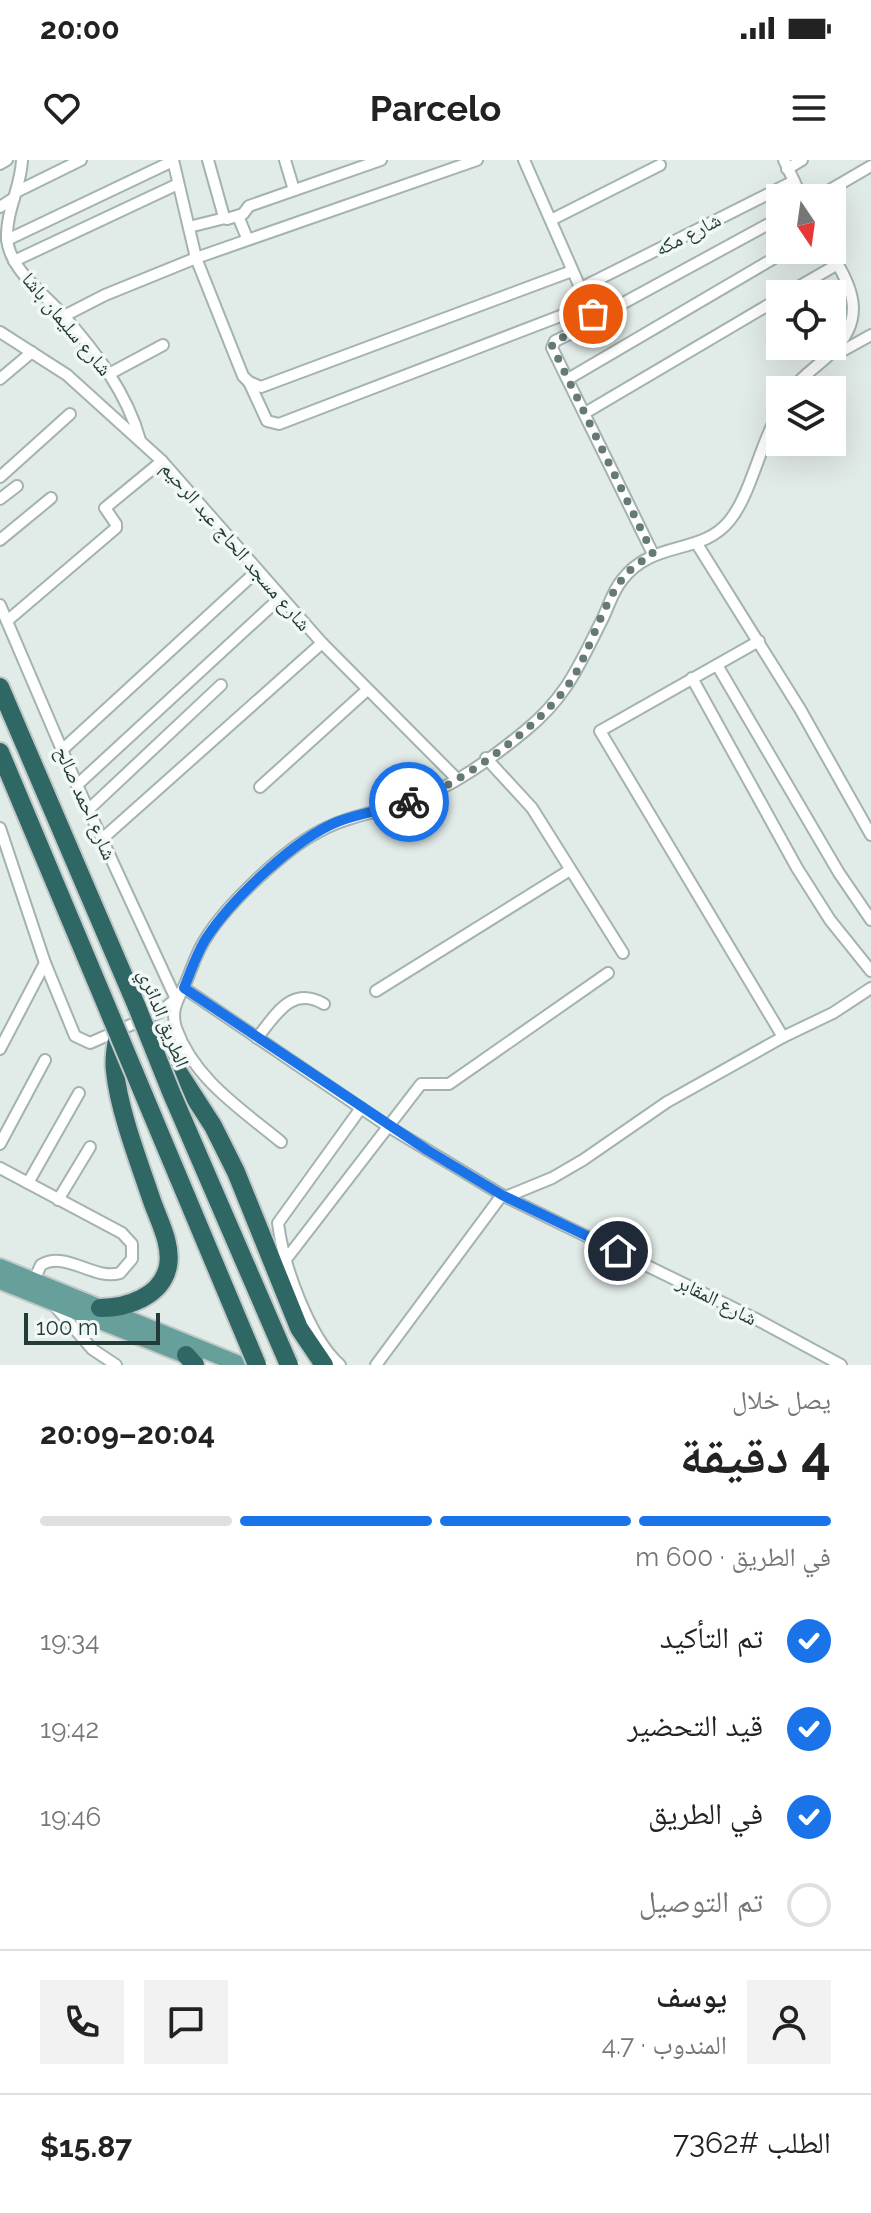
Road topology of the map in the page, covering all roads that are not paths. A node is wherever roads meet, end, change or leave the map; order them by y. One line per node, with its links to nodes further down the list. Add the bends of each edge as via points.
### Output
1 (7, 160): 11 (street)
2 (22, 160): 20 (street, شارع سليمان باشا)
3 (81, 160): 20 (street)
4 (173, 160): 16 (street); 28 (street)
5 (208, 160): 23 (street)
6 (285, 160): 19 (street)
7 (381, 160): 19 (street)
8 (477, 160): 27 (street)
9 (524, 160): 24 (street)
10 (802, 160): 12 (street)
11 (0, 164)
12 (786, 164): 15 (street)
13 (660, 165): 24 (street)
14 (871, 166): 18 (street)
15 (794, 181): 17 (street); 35 (street, شارع مكه)
16 (178, 184): 26 (street); 30 (street)
17 (795, 184)
18 (840, 184)
19 (294, 190): 22 (street, via 249,206)
20 (15, 195): 21 (street); 28 (street, شارع سليمان باشا)
21 (0, 207)
22 (238, 216): 23 (street); 27 (street)
23 (225, 218): 26 (street)
24 (551, 220): 33 (street)
25 (766, 225): 39 (street)
26 (189, 227): 29 (street)
27 (247, 238): 29 (street)
28 (5, 244): 30 (street, شارع سليمان باشا)
29 (196, 258): 38 (street); 51 (street)
30 (14, 261): 38 (street, شارع سليمان باشا)
31 (766, 263): 50 (street)
32 (838, 264): 34 (street); 41 (street, via 850,285 853,314)
33 (572, 271): 35 (street); 51 (street, via 269,387)
34 (810, 280)
35 (581, 288): 36 (street)
36 (589, 305): 39 (street); 51 (street, via 279,424 267,421)
37 (766, 306): 52 (street)
38 (64, 316): 47 (street, شارع سليمان باشا)
39 (594, 319): 50 (street, via 552,344)
40 (0, 332): 45 (street, شارع مسجد الحاج عبد الرحيم)
41 (846, 335)
42 (871, 335): 44 (street)
43 (163, 345): 47 (street)
44 (846, 349)
45 (32, 352): 49 (street); 54 (street, شارع مسجد الحاج عبد الرحيم, via 67,375)
46 (823, 360): 48 (street)
47 (109, 374): 54 (street, شارع سليمان باشا, via 133,415)
48 (803, 376)
49 (0, 379)
50 (568, 379): 52 (street)
51 (249, 382)
52 (585, 413): 63 (street)
53 (70, 414): 57 (street)
54 (140, 440): 56 (street, شارع مسجد الحاج عبد الرحيم)
55 (766, 441): 62 (street, via 730,521)
56 (162, 461): 64 (street, شارع مسجد الحاج عبد الرحيم); 67 (street, via 105,508 117,527)
57 (0, 477)
58 (17, 486): 60 (street)
59 (51, 498): 61 (street)
60 (0, 499)
61 (0, 540)
62 (697, 544): 63 (street); 68 (street)
63 (653, 554): 77 (street, via 616,587 559,700)
64 (257, 571): 65 (street, شارع مسجد الحاج عبد الرحيم); 75 (street)
65 (281, 597): 69 (street, شارع مسجد الحاج عبد الرحيم); 79 (street)
66 (0, 605): 67 (street, شارع احمد صالح)
67 (7, 621): 75 (street, شارع احمد صالح)
68 (759, 641): 70 (street); 83 (street)
69 (322, 643): 74 (street, شارع مسجد الحاج عبد الرحيم); 84 (street)
70 (717, 665): 71 (street); 86 (street)
71 (692, 678): 89 (street, via 797,868); 97 (street, via 602,729 601,736)
72 (221, 685): 81 (street)
73 (0, 687): 100 (highway, الطريق الدائري, bridge)
74 (366, 691): 78 (street, شارع مسجد الحاج عبد الرحيم); 80 (street)
75 (62, 750): 79 (street, شارع احمد صالح)
76 (0, 752): 96 (highway)
77 (486, 758): 78 (street); 85 (street, via 532,808)
78 (457, 779): 91 (street, via 415,801 337,822 285,855 205,939)
79 (77, 785): 81 (street, شارع احمد صالح)
80 (260, 787)
81 (88, 810): 84 (street, شارع احمد صالح)
82 (0, 828): 88 (street)
83 (871, 835)
84 (102, 839): 94 (street, شارع احمد صالح)
85 (570, 870): 87 (street); 93 (street)
86 (871, 920)
87 (623, 953)
88 (45, 963): 94 (street, via 75,1036 84,1042 160,1012); 99 (street)
89 (871, 971)
90 (608, 973): 104 (street, via 449,1084 421,1084)
91 (184, 988): 94 (street); 98 (street, شارع المقابر)
92 (871, 988): 97 (street)
93 (376, 991)
94 (176, 999): 105 (street, شارع احمد صالح, via 175,1024 199,1072)
95 (324, 1004): 98 (street, via 313,998 294,999)
96 (115, 1026): 117 (highway, via 115,1074 168,1248 168,1266 146,1296 116,1308); 122 (highway, bridge)
97 (783, 1037): 110 (street, via 667,1102 573,1166)
98 (257, 1038): 103 (street, شارع المقابر)
99 (0, 1049)
100 (156, 1054): 123 (highway, الطريق الدائري, bridge); 124 (highway, via 171,1061 213,1126 299,1328)
101 (45, 1060): 106 (street)
102 (79, 1093): 109 (street)
103 (361, 1108): 104 (street, شارع المقابر); 112 (street, via 280,1216 278,1229)
104 (389, 1127): 110 (street, شارع المقابر); 112 (street)
105 (281, 1142)
106 (0, 1144)
107 (90, 1147): 111 (street)
108 (0, 1168): 109 (street)
109 (28, 1183): 111 (street)
110 (505, 1196): 126 (street); 127 (street, شارع المقابر)
111 (58, 1200): 115 (street, via 128,1237 132,1259 112,1276 49,1260)
112 (287, 1258): 125 (street, via 314,1331)
113 (0, 1267): 115 (main road)
114 (0, 1281): 116 (main road)
115 (33, 1282): 117 (main road)
116 (52, 1303): 118 (main road); 119 (street, via 92,1349)
117 (100, 1308): 121 (main road)
118 (190, 1360): 120 (main road)
119 (116, 1365)
120 (211, 1365)
121 (241, 1365)
122 (257, 1365)
123 (289, 1365)
124 (324, 1365)
125 (340, 1365)
126 (376, 1365)
127 (841, 1365)

